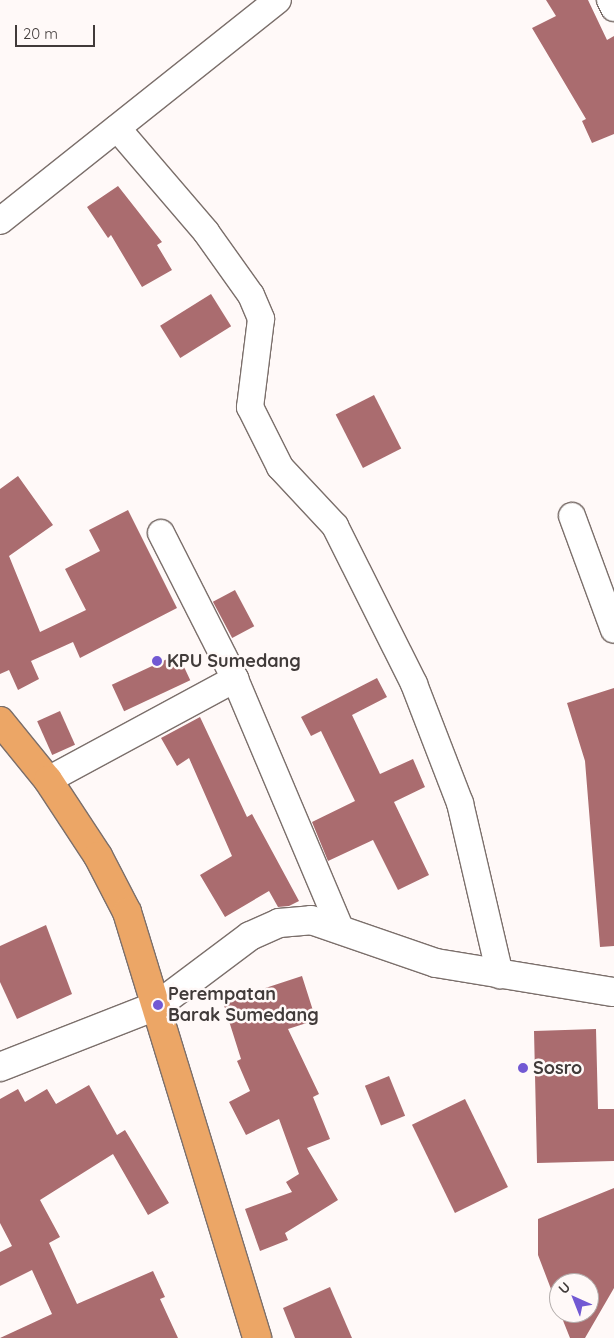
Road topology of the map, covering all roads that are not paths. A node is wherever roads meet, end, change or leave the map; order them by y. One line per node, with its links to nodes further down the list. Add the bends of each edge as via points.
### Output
1 (278, 0): 4 (street)
2 (610, 0): 3 (street)
3 (614, 8)
4 (116, 128): 5 (street); 13 (street, via 206,232 251,295 260,319 250,406 280,467 335,526 414,684 460,803)
5 (0, 221)
6 (572, 516): 8 (street)
7 (161, 533): 9 (street)
8 (614, 630)
9 (235, 679): 11 (street); 12 (street)
10 (0, 721): 11 (highway)
11 (48, 780): 15 (highway, via 98,856 127,912)
12 (340, 928): 13 (street, via 436,963); 15 (street, via 311,920 279,923 250,936)
13 (500, 975): 14 (street)
14 (614, 992)
15 (158, 1005): 16 (street); 17 (highway)
16 (0, 1067)
17 (257, 1338)

